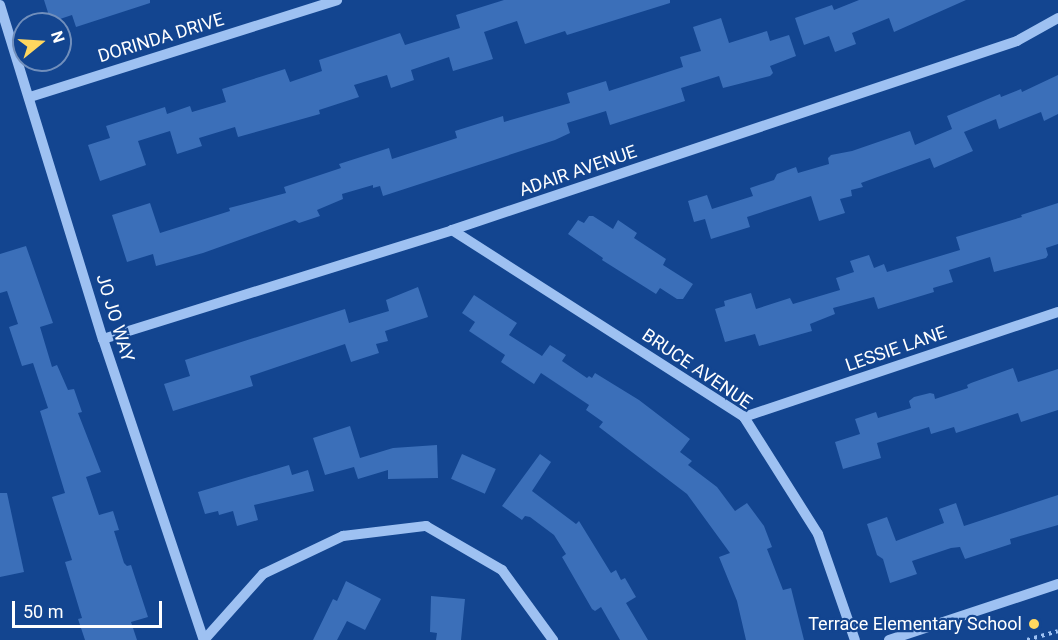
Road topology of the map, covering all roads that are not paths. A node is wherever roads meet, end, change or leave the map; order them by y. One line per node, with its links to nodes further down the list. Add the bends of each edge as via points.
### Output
1 (337, 0): 4 (street, DORINDA DRIVE)
2 (1, 10): 4 (street, JO JO WAY)
3 (1058, 18): 5 (street, ADAIR AVENUE, via 1017,41)
4 (30, 97): 7 (street, JO JO WAY)
5 (452, 230): 7 (street, ADAIR AVENUE); 8 (street, BRUCE AVENUE)
6 (1058, 312): 8 (street, LESSIE LANE)
7 (103, 339): 10 (street, JO JO WAY)
8 (744, 417): 12 (street, BRUCE AVENUE, via 818,534)
9 (1058, 584): 13 (street)
10 (204, 640): 11 (street, via 263,574 344,536 426,526 502,570)
11 (552, 640)
12 (855, 640)
13 (889, 640)

